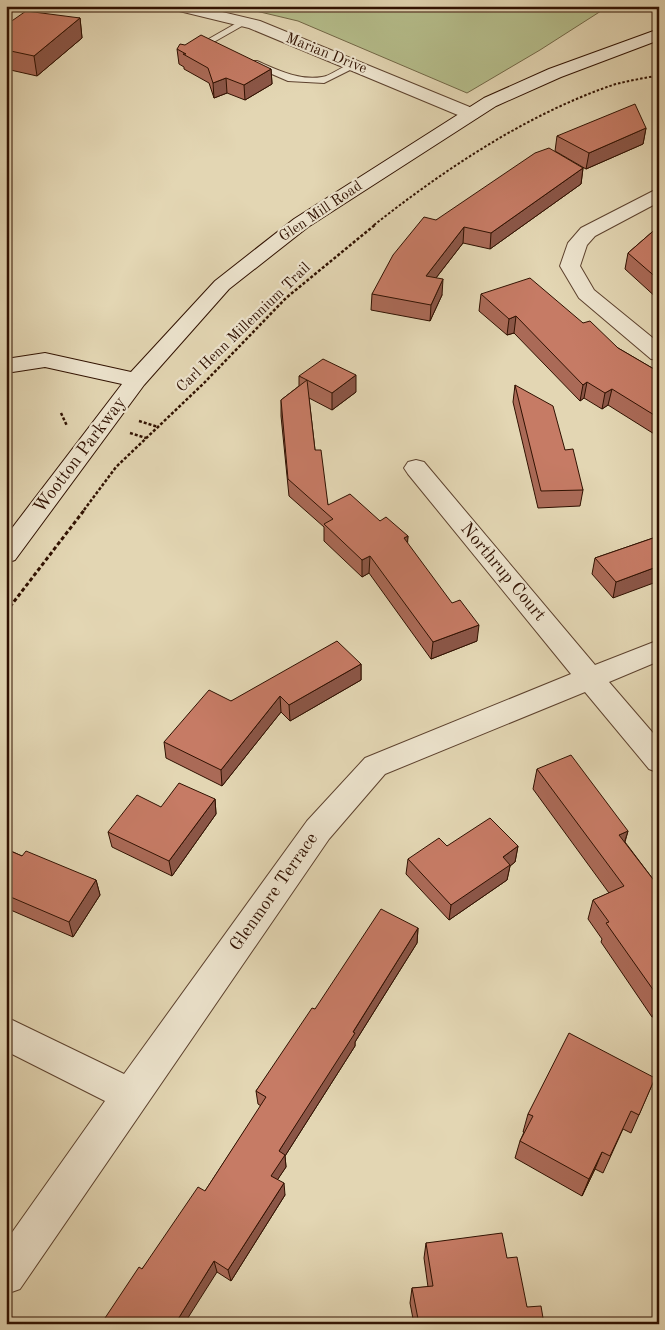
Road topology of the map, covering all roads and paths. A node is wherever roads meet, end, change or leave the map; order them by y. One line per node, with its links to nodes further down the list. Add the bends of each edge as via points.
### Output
1 (176, 6): 2 (street, Marian Drive)
2 (245, 22): 4 (lane); 8 (street, Marian Drive)
3 (659, 34): 10 (street, Glen Mill Road, via 555,73)
4 (208, 42): 5 (lane); 6 (lane)
5 (217, 46)
6 (190, 52)
7 (244, 58): 8 (lane, via 288,78 324,80)
8 (354, 66): 10 (street, Marian Drive)
9 (659, 75): 16 (path, Carl Henn Millennium Trail, via 609,86 560,105 498,138 406,200 286,298)
10 (471, 114): 14 (street, Glen Mill Road, via 301,223 222,285)
11 (659, 194): 12 (street, via 588,232 578,243 570,266 586,294)
12 (659, 354)
13 (6, 366): 14 (street, via 45,360)
14 (136, 380): 18 (street, Wootton Parkway)
15 (129, 433): 16 (path)
16 (146, 438): 19 (path, Carl Henn Millennium Trail, via 116,467)
17 (416, 468): 21 (street, Northrup Court)
18 (6, 554)
19 (6, 612)
20 (659, 650): 21 (street, Glenmore Terrace)
21 (590, 677): 22 (street, Northrup Court); 24 (street, Glenmore Terrace, via 375,766 318,830)
22 (659, 761)
23 (6, 1034): 24 (street)
24 (130, 1095): 25 (street, Glenmore Terrace)
25 (6, 1275)

